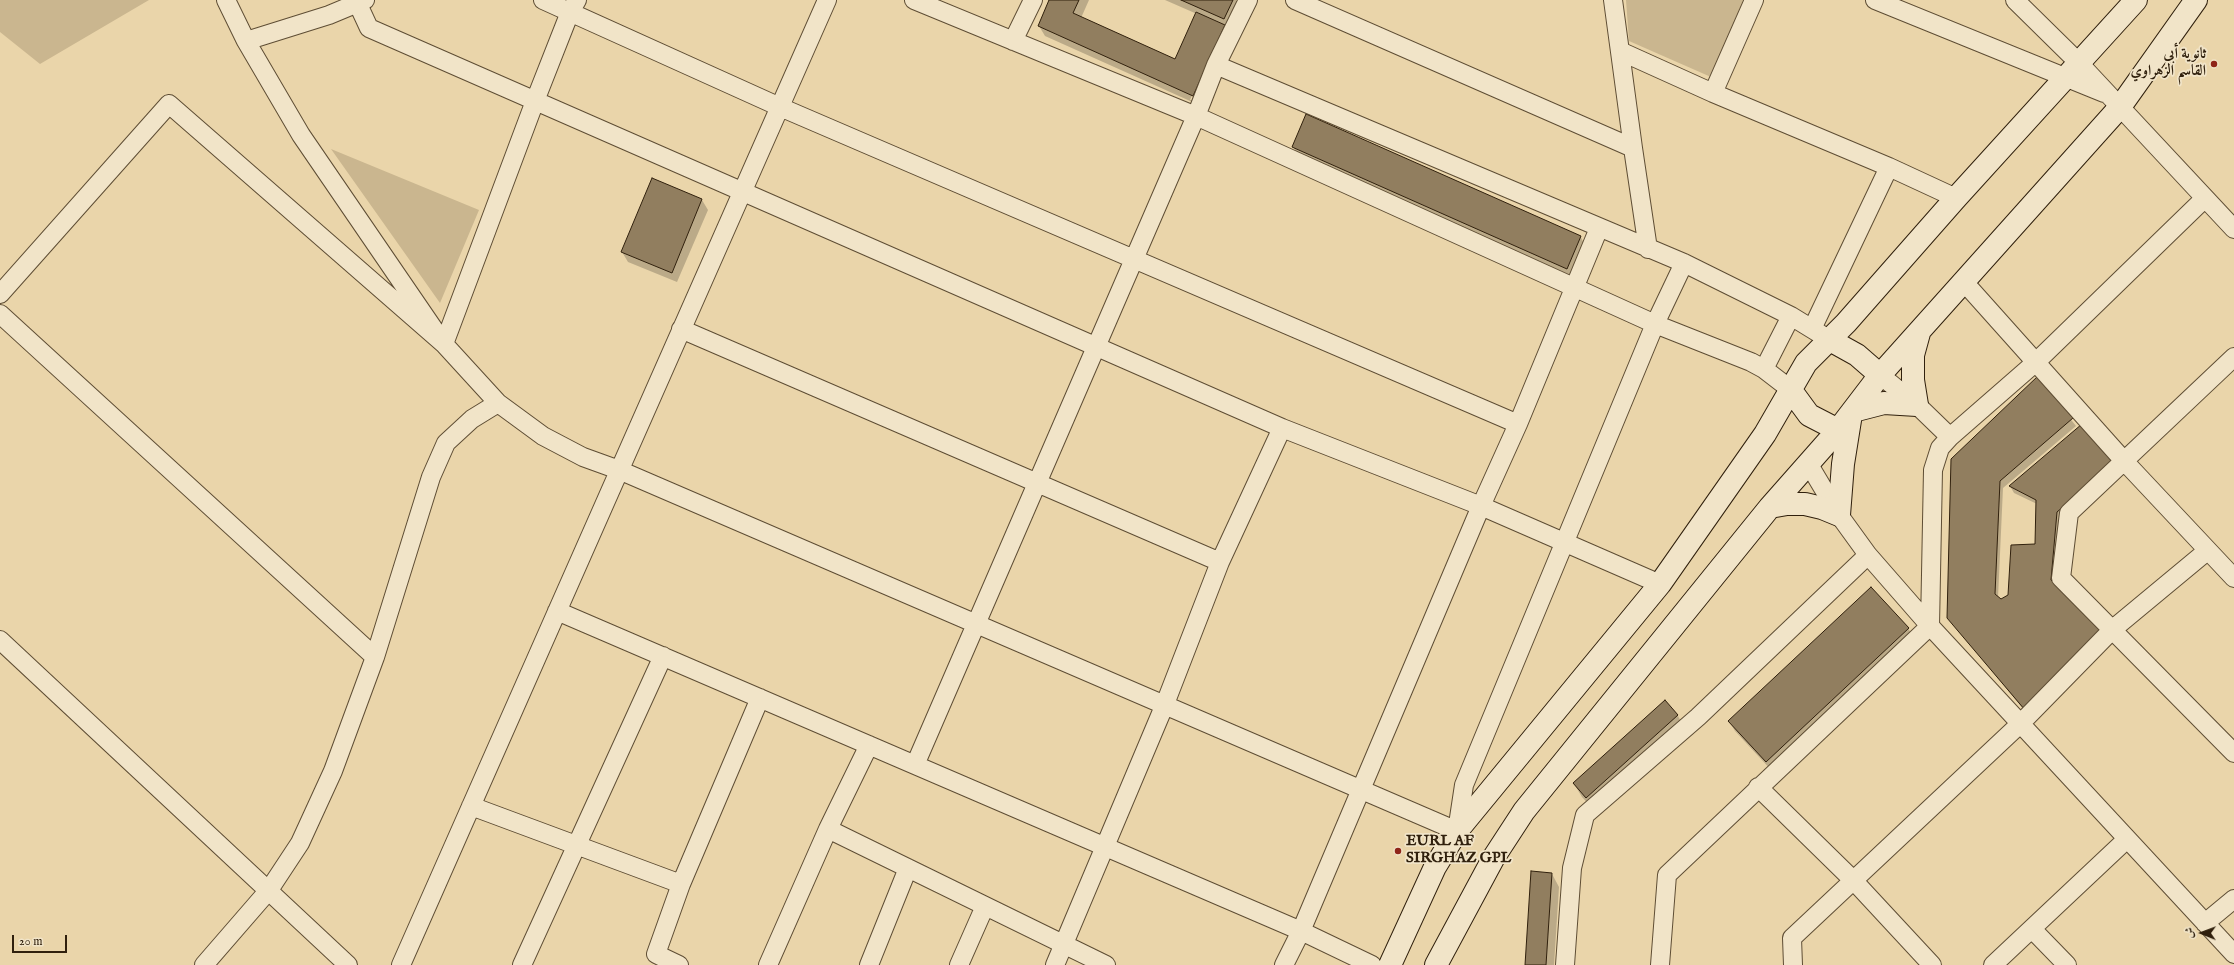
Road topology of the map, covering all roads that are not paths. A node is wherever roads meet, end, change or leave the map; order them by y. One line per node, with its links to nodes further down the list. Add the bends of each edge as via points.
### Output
1 (226, 0): 17 (street)
2 (543, 0): 15 (street)
3 (827, 0): 24 (street)
4 (914, 0): 16 (street)
5 (1033, 0): 16 (street)
6 (1248, 0): 19 (street)
7 (1295, 0): 26 (street)
8 (1613, 0): 18 (street)
9 (1754, 0): 21 (street)
10 (1875, 0): 20 (street)
11 (2015, 0): 20 (street)
12 (2136, 0): 20 (street)
13 (2196, 0): 23 (street)
14 (359, 1): 17 (street); 22 (street, via 369,28)
15 (574, 6): 22 (street); 24 (street)
16 (1013, 40): 25 (street)
17 (246, 42): 45 (street, via 301,135)
18 (1620, 51): 21 (street); 26 (street)
19 (1216, 65): 25 (street); 31 (street)
20 (2073, 70): 23 (street); 29 (street)
21 (1713, 93): 27 (street)
22 (535, 101): 28 (street); 45 (street)
23 (2114, 101): 30 (street); 36 (street)
24 (780, 107): 28 (street); 34 (street)
25 (1196, 116): 34 (street); 37 (street)
26 (1633, 148): 33 (street)
27 (1889, 167): 29 (street); 44 (street)
28 (742, 192): 42 (street); 46 (street)
29 (1956, 198): 44 (street)
30 (2205, 198): 32 (street); 48 (street)
31 (1599, 228): 33 (street); 37 (street)
32 (2234, 229)
33 (1648, 249): 35 (street)
34 (1134, 259): 46 (street); 55 (street)
35 (1684, 263): 40 (street); 41 (street)
36 (1964, 282): 43 (street); 48 (street)
37 (1574, 287): 41 (street); 55 (street)
38 (0, 294): 45 (street, via 169,104)
39 (0, 314): 78 (street)
40 (1791, 316): 44 (street); 49 (street)
41 (1656, 324): 49 (street); 66 (street)
42 (681, 329): 61 (street); 62 (street)
43 (1920, 331): 50 (street); 53 (street, via 1914,355 1913,380)
44 (1821, 334): 50 (street, via 1857,355); 51 (street)
45 (444, 344): 52 (street)
46 (1096, 347): 56 (street); 62 (street)
47 (2234, 357): 59 (street)
48 (2036, 362): 58 (street); 59 (street)
49 (1764, 369): 51 (street)
50 (1880, 375): 53 (street); 54 (street)
51 (1790, 389): 57 (street, via 1809,415); 71 (street, via 1765,434)
52 (498, 403): 61 (street, via 543,436 583,457); 78 (street, via 472,419 446,443 431,477)
53 (1917, 405): 54 (street, via 1884,403); 58 (street)
54 (1852, 412): 57 (street); 65 (street, via 1843,464)
55 (1518, 424): 63 (street)
56 (1282, 428): 63 (street); 69 (street)
57 (1838, 430): 60 (street)
58 (1950, 437): 74 (street, via 1940,448 1933,470)
59 (2125, 462): 67 (street); 75 (street, via 2069,513 2061,578)
60 (1808, 463): 64 (street); 65 (street)
61 (619, 470): 72 (street); 73 (street)
62 (1037, 483): 69 (street); 73 (street)
63 (1481, 506): 66 (street); 86 (street)
64 (1770, 507): 65 (street, via 1805,504); 105 (street, via 1524,811 1494,857)
65 (1839, 515): 68 (street)
66 (1563, 543): 71 (street); 89 (street, via 1464,784)
67 (2207, 551): 70 (street); 75 (street)
68 (1868, 555): 74 (street); 119 (street, via 1698,717 1585,815 1572,868)
69 (1220, 562): 80 (street)
70 (2234, 578)
71 (1660, 584): 89 (street)
72 (557, 611): 77 (street); 87 (street)
73 (976, 624): 80 (street); 84 (street)
74 (1930, 626): 81 (street); 85 (street)
75 (2113, 629): 81 (street); 83 (street)
76 (0, 640): 96 (street)
77 (663, 656): 79 (street); 91 (street)
78 (375, 657): 96 (street, via 333,771 300,843)
79 (760, 698): 82 (street); 95 (street)
80 (1165, 704): 86 (street); 92 (street)
81 (2020, 724): 90 (street); 94 (street)
82 (869, 745): 84 (street); 88 (street)
83 (2234, 752)
84 (915, 765): 92 (street)
85 (1758, 787): 94 (street); 120 (street, via 1667,875)
86 (1361, 789): 89 (street); 101 (street)
87 (471, 806): 91 (street); 108 (street)
88 (828, 829): 93 (street); 111 (street)
89 (1457, 831): 118 (street, via 1435,867)
90 (2127, 839): 99 (street); 100 (street)
91 (576, 845): 95 (street); 109 (street)
92 (1104, 846): 101 (street); 102 (street)
93 (908, 868): 98 (street); 112 (street)
94 (1854, 882): 121 (street, via 1792,938); 122 (street)
95 (681, 884): 104 (street)
96 (269, 890): 106 (street); 107 (street)
97 (2234, 899): 99 (street)
98 (985, 906): 102 (street); 113 (street)
99 (2205, 923): 103 (street)
100 (2032, 929): 123 (street); 124 (street)
101 (1301, 931): 116 (street); 117 (street)
102 (1064, 944): 114 (street); 115 (street)
103 (2234, 954)
104 (654, 959): 110 (street)
105 (1442, 962)
106 (204, 965)
107 (348, 965)
108 (401, 965)
109 (522, 965)
110 (679, 965)
111 (768, 965)
112 (869, 965)
113 (959, 965)
114 (1055, 965)
115 (1106, 965)
116 (1284, 965)
117 (1372, 965)
118 (1390, 965)
119 (1565, 965)
120 (1660, 965)
121 (1793, 965)
122 (1932, 965)
123 (1993, 965)
124 (2067, 965)

